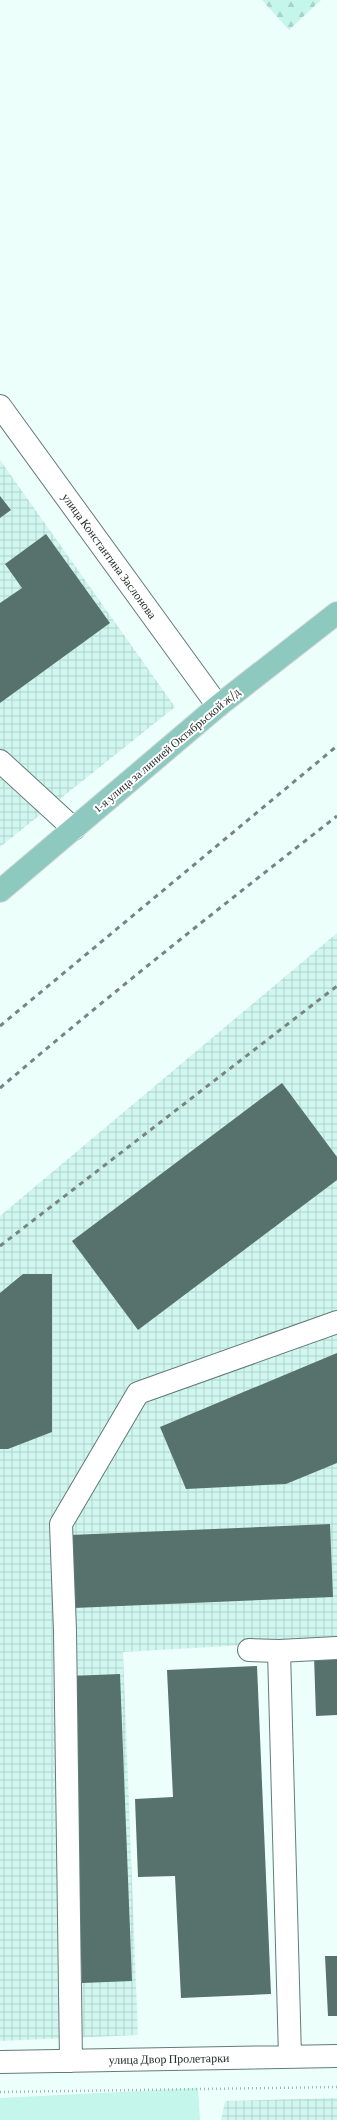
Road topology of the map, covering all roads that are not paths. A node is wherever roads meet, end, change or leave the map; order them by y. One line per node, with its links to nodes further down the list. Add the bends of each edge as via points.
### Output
1 (0, 406): 3 (street, улица Константина Заслонова)
2 (337, 613): 3 (main road, 1-я улица за линией Октябрьской ж/д)
3 (218, 706): 5 (main road, 1-я улица за линией Октябрьской ж/д)
4 (0, 761): 5 (street)
5 (74, 829): 6 (main road, 1-я улица за линией Октябрьской ж/д)
6 (0, 891)
7 (337, 1322): 13 (street, via 138,1393 61,1524)
8 (337, 1648): 10 (street)
9 (249, 1650): 10 (street)
10 (279, 1651): 12 (street)
11 (337, 2056): 12 (street, улица Двор Пролетарки)
12 (290, 2057): 13 (street, улица Двор Пролетарки)
13 (71, 2061): 14 (street, улица Двор Пролетарки)
14 (0, 2062)

